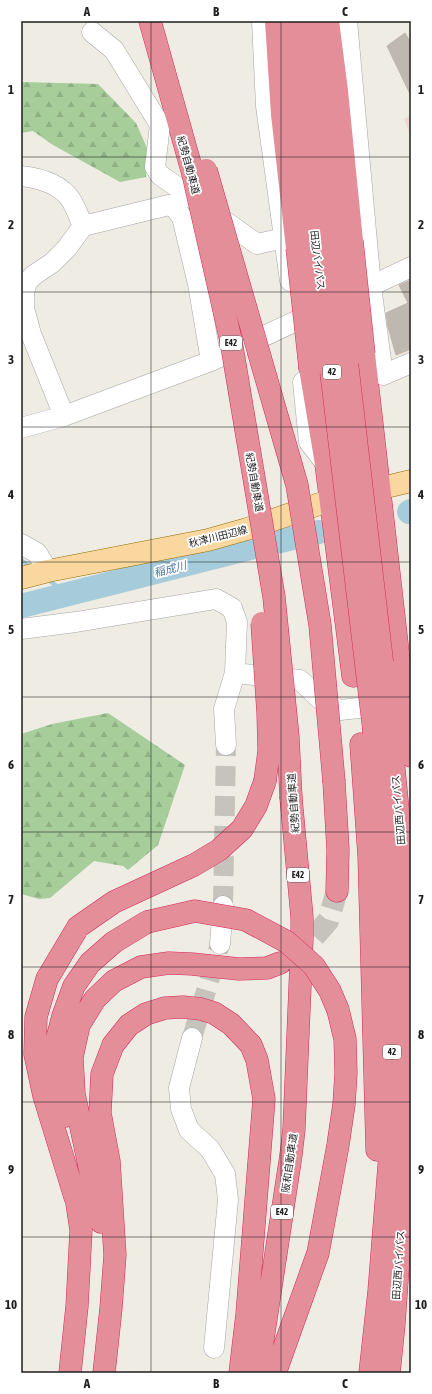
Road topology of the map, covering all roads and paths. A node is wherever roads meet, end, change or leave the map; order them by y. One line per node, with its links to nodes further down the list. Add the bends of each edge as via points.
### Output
1 (151, 21): 9 (highway)
2 (262, 21): 12 (street, via 266,106)
3 (276, 21): 12 (highway, 42, via 282,114)
4 (293, 21): 12 (highway, 田辺バイパス / 42, via 298,91)
5 (312, 21): 12 (highway, 田辺バイパス / 42, via 322,148)
6 (328, 21): 12 (highway, 42, via 337,91)
7 (347, 21): 14 (street)
8 (92, 32): 12 (street, via 114,50 160,124 155,167 160,175 257,244)
9 (199, 172): 23 (highway, 紀勢自動車道 / E42, bridge); 33 (highway, bridge, via 298,485 320,625 334,782 338,850)
10 (21, 176): 11 (street, via 56,185 70,199)
11 (83, 226): 16 (street, via 169,205 175,208 182,217 198,284); 18 (street, via 67,248 27,282 24,293 24,308 31,334)
12 (317, 243): 15 (street); 20 (highway, 42, bridge, via 310,368); 22 (highway, 田辺バイパス / 42, bridge); 22 (highway, 42, bridge, via 364,354)
13 (411, 267): 14 (street)
14 (372, 286): 15 (street); 17 (street, via 383,375)
15 (296, 321): 16 (street); 20 (street, via 309,442)
16 (211, 361): 18 (street)
17 (411, 362)
18 (64, 416): 19 (street)
19 (21, 428)
20 (326, 464): 22 (highway, 42)
21 (411, 481): 22 (main road, 秋津川田辺線)
22 (355, 494): 25 (main road, 秋津川田辺線, via 208,540); 30 (highway, 田辺西バイパス / 42, bridge); 30 (highway, 42, via 353,676); 30 (highway, 42, bridge, via 400,670)
23 (260, 513): 36 (highway, 紀勢自動車道 / E42, bridge, via 274,597 288,737 302,917); 39 (highway, bridge, via 259,571 269,751 265,782 256,806 242,830 219,850 194,865 114,902 78,927 47,979 36,1017 35,1054 44,1096)
24 (21, 544): 25 (street, via 37,553)
25 (48, 571): 26 (main road, 秋津川田辺線)
26 (21, 578)
27 (21, 628): 28 (street, via 76,622 216,598 232,608 237,622)
28 (235, 673): 29 (street, via 300,680 321,700 340,710); 31 (street, via 224,709)
29 (411, 703)
30 (383, 730): 32 (highway, 42); 41 (highway, 田辺西バイパス / 42, via 403,869 409,1040 408,1124); 49 (highway, 田辺西バイパス / 42, via 369,856 379,1291)
31 (226, 745)
32 (411, 756)
33 (337, 891)
34 (223, 906): 35 (street)
35 (220, 944)
36 (302, 952): 47 (highway, 阪和自動車道 / E42, via 291,1155)
37 (280, 963): 44 (highway, via 267,968 239,969 169,963 141,967 114,981 95,999 79,1025 72,1057 74,1094 101,1218 104,1247)
38 (192, 1038): 42 (street, via 179,1088 181,1109 189,1130 210,1149 225,1174 228,1200)
39 (76, 1197): 43 (highway, via 80,1230 77,1306); 48 (highway, bridge, via 71,1146 58,1088 55,1047 74,986 90,963 114,942 147,922 195,911 246,920 287,942 314,966 330,991 345,1039 346,1073 338,1145 318,1253)
40 (411, 1207): 41 (highway, 42)
41 (394, 1324): 50 (highway, 田辺西バイパス / 42)
42 (214, 1348)
43 (70, 1373)
44 (96, 1373)
45 (104, 1373): 46 (highway, via 115,1255 109,1161 100,1113 102,1074 113,1045 129,1025 146,1014 165,1008 183,1007 214,1013 231,1024 251,1045 257,1060 264,1100 248,1314)
46 (240, 1373)
47 (256, 1373)
48 (275, 1373)
49 (370, 1373)
50 (389, 1373)

